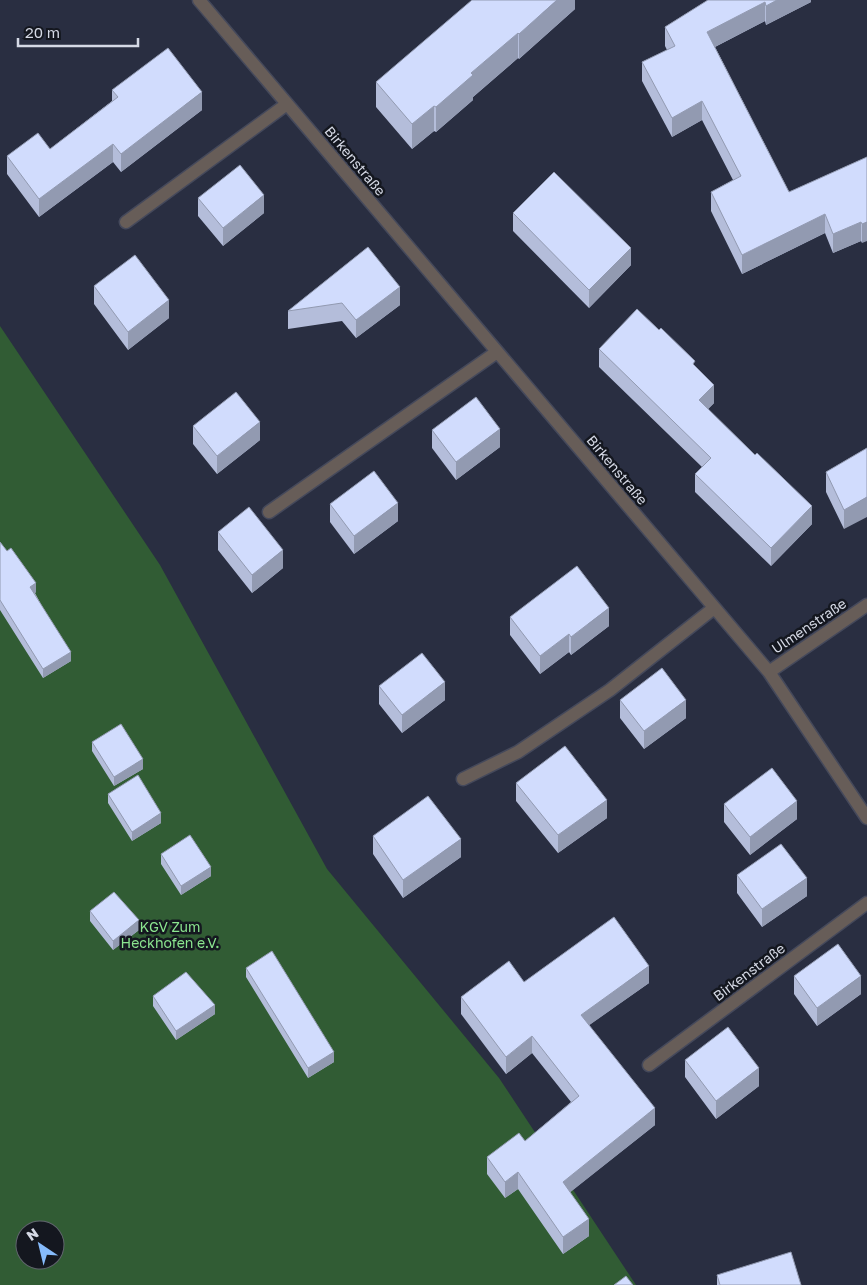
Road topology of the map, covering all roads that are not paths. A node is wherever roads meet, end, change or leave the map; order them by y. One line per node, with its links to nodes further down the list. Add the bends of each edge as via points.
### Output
1 (199, 0): 2 (street, Birkenstraße)
2 (287, 104): 3 (street); 4 (street, Birkenstraße)
3 (126, 222)
4 (497, 352): 5 (street); 7 (street, Birkenstraße)
5 (269, 512)
6 (867, 605): 8 (street, Ulmenstraße)
7 (714, 608): 8 (street, Birkenstraße); 9 (street, via 610,690 518,752)
8 (769, 672): 10 (street, Birkenstraße)
9 (463, 779)
10 (867, 818)
11 (867, 902): 12 (street, Birkenstraße)
12 (650, 1065)

